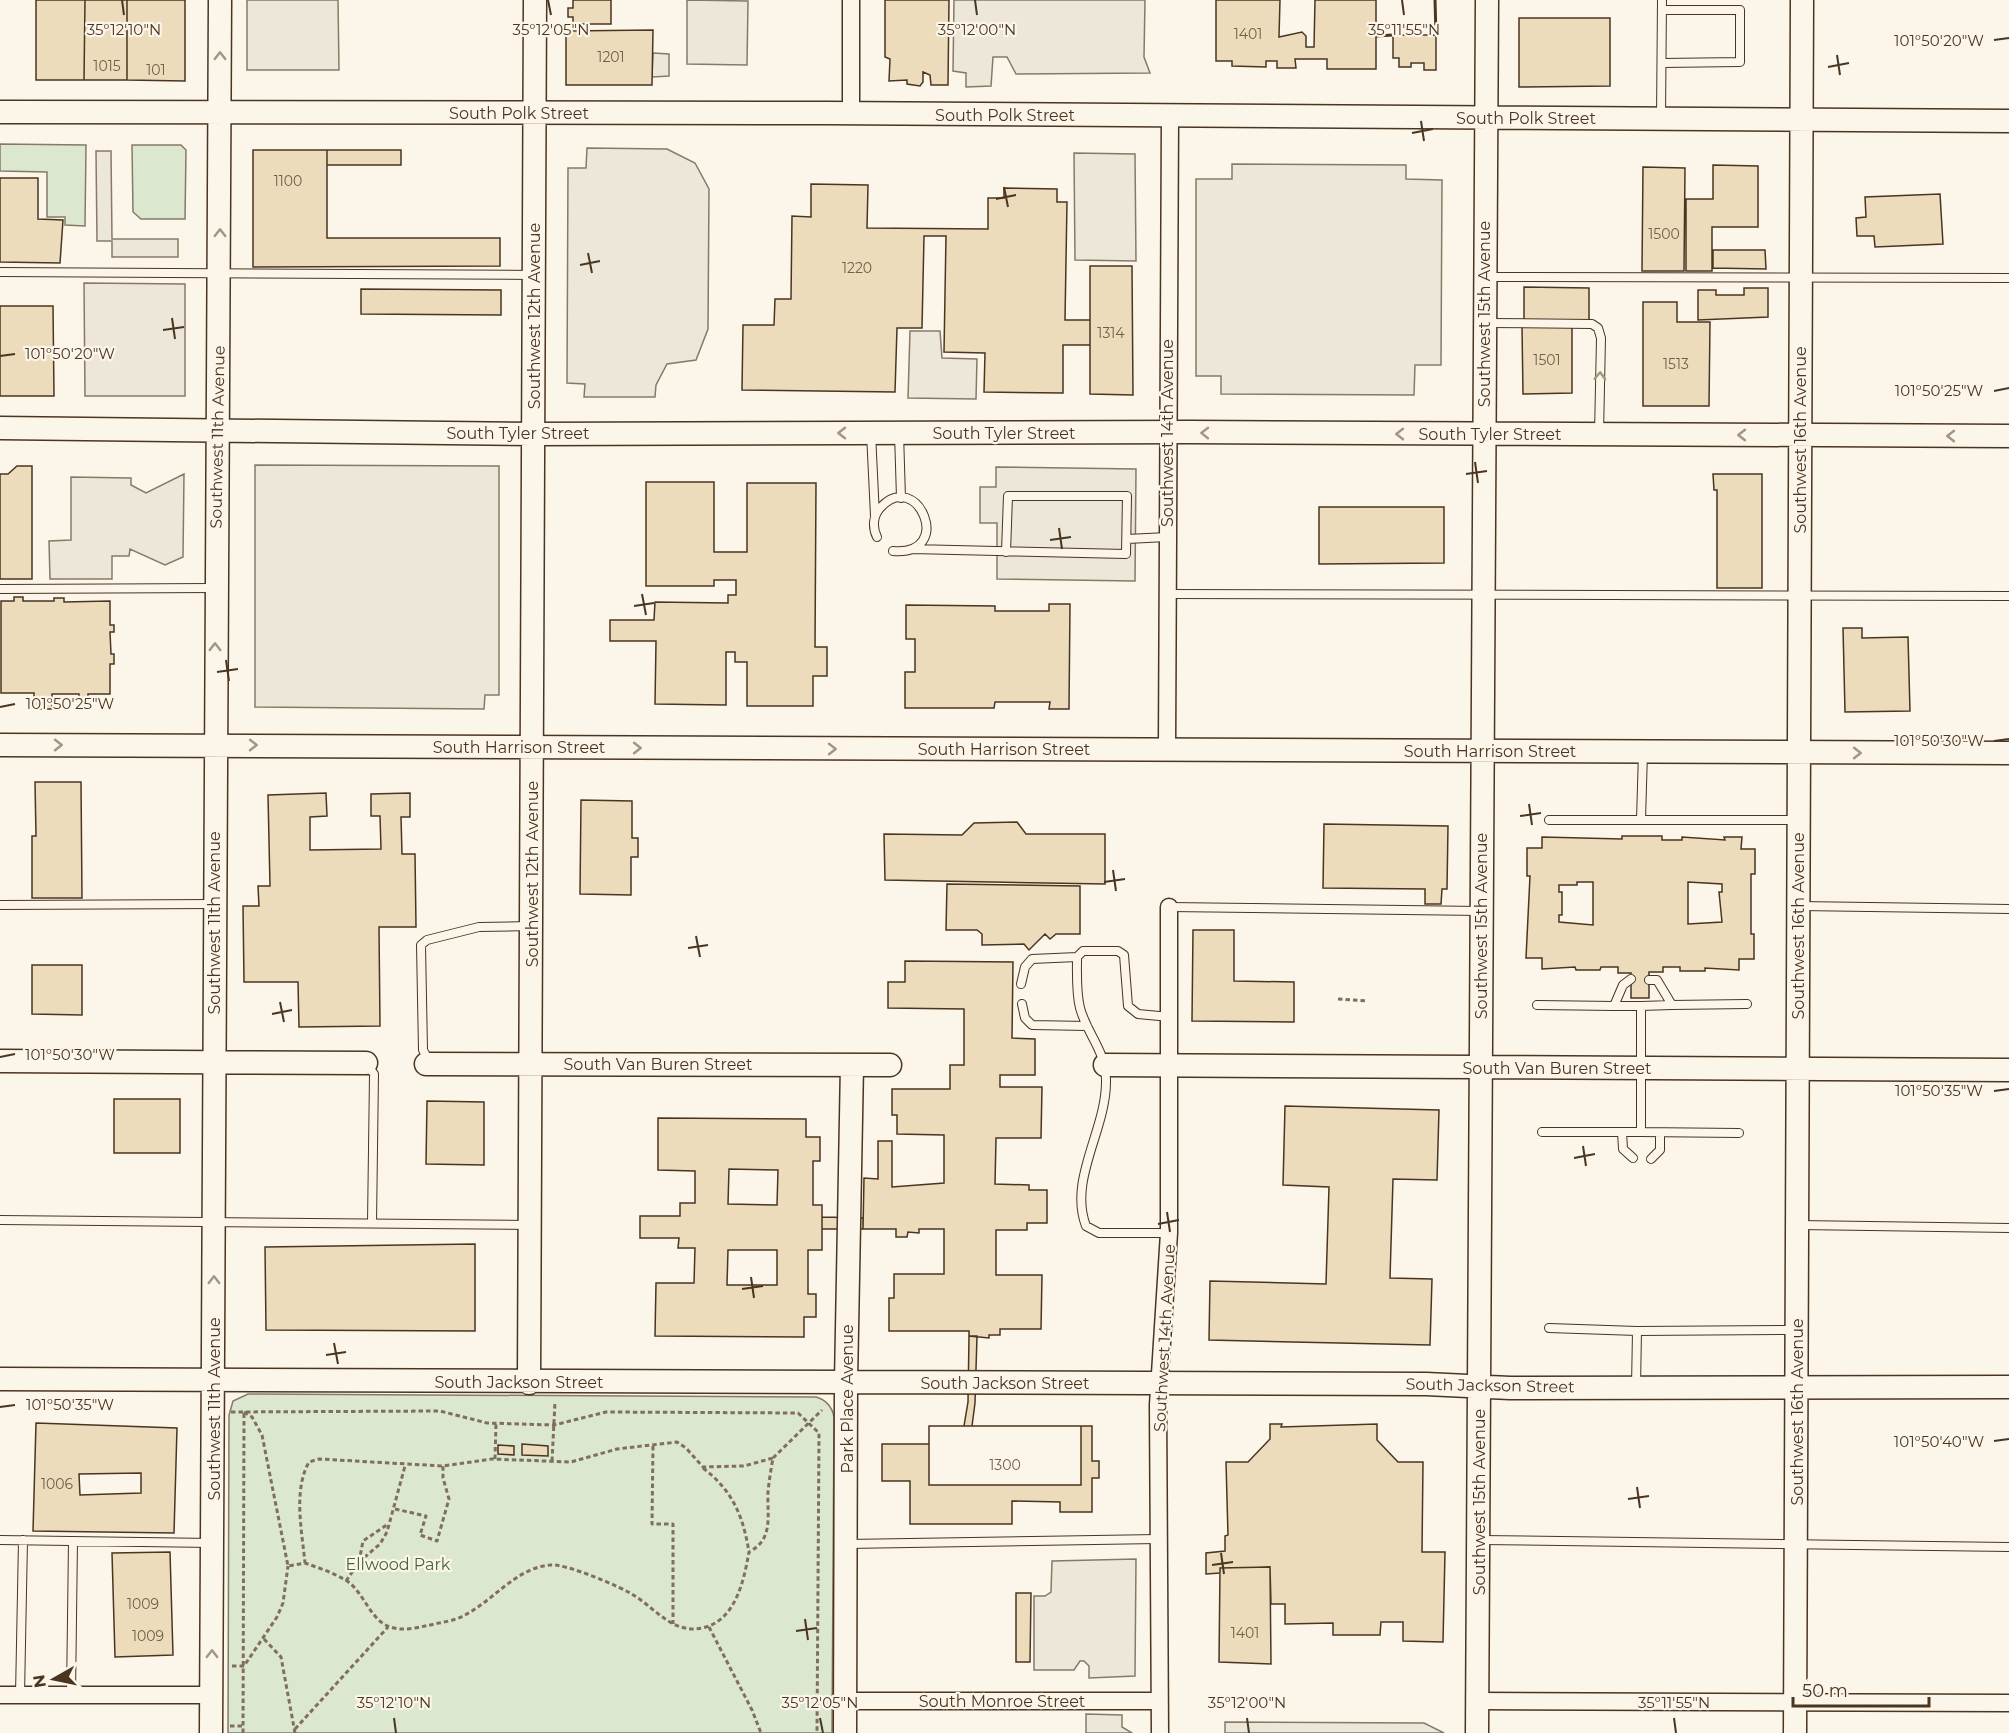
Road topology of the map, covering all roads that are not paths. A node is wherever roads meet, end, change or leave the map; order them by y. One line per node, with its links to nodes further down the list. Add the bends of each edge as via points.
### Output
1 (220, 0): 9 (street, Southwest 11th Avenue, one-way to 1)
2 (535, 0): 10 (street, Southwest 12th Avenue)
3 (851, 0): 11 (street)
4 (1487, 0): 13 (street, Southwest 15th Avenue)
5 (1802, 0): 15 (street, Southwest 16th Avenue)
6 (1662, 5): 7 (lane); 7 (lane, via 1740,10 1740,62)
7 (1662, 63): 14 (lane)
8 (0, 112): 9 (street, South Polk Street)
9 (220, 113): 10 (street, South Polk Street); 18 (street, Southwest 11th Avenue, one-way to 9)
10 (534, 113): 11 (street, South Polk Street); 19 (street, Southwest 12th Avenue)
11 (851, 114): 12 (street, South Polk Street)
12 (1170, 116): 13 (street, South Polk Street); 28 (street, Southwest 14th Avenue)
13 (1485, 118): 14 (street, South Polk Street); 21 (street, Southwest 15th Avenue)
14 (1661, 119): 15 (street, South Polk Street)
15 (1801, 120): 16 (street, South Polk Street); 20 (street, Southwest 16th Avenue)
16 (2009, 121)
17 (0, 272): 18 (lane)
18 (219, 275): 19 (lane); 25 (street, Southwest 11th Avenue)
19 (534, 275): 29 (street, Southwest 12th Avenue)
20 (1800, 276): 21 (lane); 22 (lane); 32 (street, Southwest 16th Avenue)
21 (1484, 277): 23 (street, Southwest 15th Avenue)
22 (2009, 278)
23 (1484, 323): 30 (street, Southwest 15th Avenue); 31 (lane, one-way to 23, via 1598,328 1592,324)
24 (0, 428): 25 (street, South Tyler Street)
25 (217, 430): 29 (street, South Tyler Street); 42 (street, Southwest 11th Avenue)
26 (872, 433): 27 (street, South Tyler Street); 29 (street, South Tyler Street, one-way to 29); 35 (lane)
27 (899, 433): 28 (street, South Tyler Street); 34 (lane)
28 (1167, 433): 30 (street, South Tyler Street, one-way to 28); 37 (street, Southwest 14th Avenue)
29 (534, 434): 50 (street, Southwest 12th Avenue)
30 (1484, 434): 31 (street, South Tyler Street); 45 (street, Southwest 15th Avenue)
31 (1599, 435): 32 (street, South Tyler Street, one-way to 31)
32 (1801, 436): 33 (street, South Tyler Street, one-way to 32); 47 (street, Southwest 16th Avenue)
33 (2009, 436)
34 (901, 498): 35 (lane, via 886,502); 39 (lane, via 919,505 927,520 924,537)
35 (875, 516): 36 (lane)
36 (877, 537)
37 (1167, 537): 38 (lane); 44 (street, Southwest 14th Avenue)
38 (1127, 539): 41 (lane, via 1126,554); 41 (lane, via 1127,496 1008,496)
39 (912, 549): 40 (lane); 41 (lane)
40 (893, 551)
41 (1006, 552)
42 (216, 588): 43 (lane); 49 (street, Southwest 11th Avenue, one-way to 42)
43 (0, 589)
44 (1167, 594): 45 (lane); 51 (street, Southwest 14th Avenue)
45 (1482, 594): 47 (lane); 52 (street, Southwest 15th Avenue)
46 (2009, 596): 47 (lane)
47 (1800, 597): 54 (street, Southwest 16th Avenue)
48 (0, 745): 49 (street, South Harrison Street, one-way to 49)
49 (215, 745): 50 (street, South Harrison Street, one-way to 50); 59 (street, Southwest 11th Avenue)
50 (532, 747): 51 (street, South Harrison Street, one-way to 51); 65 (street, Southwest 12th Avenue)
51 (1167, 750): 52 (street, South Harrison Street)
52 (1481, 750): 53 (street, South Harrison Street); 64 (street, Southwest 15th Avenue)
53 (1643, 752): 54 (street, South Harrison Street); 57 (lane)
54 (1799, 753): 55 (street, South Harrison Street, one-way to 55); 58 (street, Southwest 16th Avenue)
55 (2009, 753)
56 (1549, 820): 57 (lane)
57 (1641, 820): 58 (lane)
58 (1798, 820): 61 (street, Southwest 16th Avenue)
59 (214, 904): 60 (lane); 79 (street, Southwest 11th Avenue)
60 (0, 905)
61 (1798, 906): 63 (lane); 89 (street, Southwest 16th Avenue)
62 (1169, 908): 64 (lane); 76 (street, Southwest 14th Avenue)
63 (2009, 909)
64 (1481, 911): 87 (street, Southwest 15th Avenue)
65 (532, 926): 81 (lane, via 479,927 421,945 423,1050); 82 (street, Southwest 12th Avenue)
66 (1077, 957): 69 (lane, via 1032,959 1025,967); 76 (lane, via 1083,951 1118,951 1124,955 1128,1006 1138,1014); 77 (lane, via 1080,1008)
67 (1631, 980): 74 (lane, via 1623,985)
68 (1649, 980): 73 (lane, via 1657,980)
69 (1021, 984)
70 (1022, 1004): 77 (lane, via 1025,1018 1032,1025)
71 (1746, 1004): 73 (lane)
72 (1537, 1005): 74 (lane)
73 (1672, 1005): 75 (lane)
74 (1614, 1006): 75 (lane)
75 (1641, 1006): 88 (lane)
76 (1170, 1017): 86 (street, Southwest 14th Avenue)
77 (1087, 1026): 85 (lane)
78 (0, 1061): 79 (street)
79 (214, 1062): 80 (street); 99 (street, Southwest 11th Avenue)
80 (366, 1063): 100 (lane, via 374,1074)
81 (428, 1064): 82 (street, South Van Buren Street)
82 (531, 1064): 83 (street, South Van Buren Street); 101 (street, Southwest 12th Avenue)
83 (852, 1065): 84 (street, South Van Buren Street); 110 (street, Park Place Avenue)
84 (890, 1065)
85 (1105, 1065): 86 (street, South Van Buren Street); 104 (lane, via 1103,1110 1080,1193 1080,1211 1086,1226 1099,1233)
86 (1170, 1066): 87 (street, South Van Buren Street); 104 (street, Southwest 14th Avenue)
87 (1481, 1068): 88 (street, South Van Buren Street); 113 (street, Southwest 15th Avenue)
88 (1641, 1068): 89 (street, South Van Buren Street); 93 (lane)
89 (1798, 1069): 90 (street, South Van Buren Street); 102 (street, Southwest 16th Avenue)
90 (2009, 1070)
91 (1542, 1131): 92 (lane)
92 (1622, 1132): 93 (lane); 96 (lane, via 1623,1149)
93 (1641, 1132): 94 (lane)
94 (1660, 1132): 95 (lane); 97 (lane, via 1660,1150)
95 (1739, 1133)
96 (1633, 1158)
97 (1651, 1159)
98 (0, 1220): 99 (lane)
99 (214, 1221): 100 (lane); 109 (street, Southwest 11th Avenue, one-way to 99)
100 (372, 1223): 101 (lane)
101 (530, 1225): 111 (street, Southwest 12th Avenue)
102 (1798, 1225): 103 (lane); 106 (street, Southwest 16th Avenue)
103 (2009, 1228)
104 (1169, 1233): 112 (street, Southwest 14th Avenue)
105 (1549, 1328): 107 (lane)
106 (1797, 1330): 107 (lane); 115 (street, Southwest 16th Avenue)
107 (1637, 1331): 114 (lane)
108 (0, 1379): 109 (street, South Jackson Street)
109 (214, 1380): 111 (street, South Jackson Street); 122 (street, Southwest 11th Avenue)
110 (846, 1382): 111 (street, South Jackson Street); 112 (street, South Jackson Street); 123 (street, Park Place Avenue)
111 (529, 1383)
112 (1160, 1384): 113 (street, South Jackson Street); 117 (street, Southwest 14th Avenue)
113 (1480, 1386): 114 (street, South Jackson Street); 120 (street, Southwest 15th Avenue)
114 (1636, 1386): 115 (street, South Jackson Street)
115 (1797, 1386): 116 (street, South Jackson Street); 124 (street, Southwest 16th Avenue)
116 (2009, 1387)
117 (1158, 1539): 123 (lane); 131 (street, Southwest 14th Avenue)
118 (0, 1540): 119 (lane)
119 (23, 1540): 121 (lane); 127 (lane)
120 (1479, 1540): 124 (lane); 132 (street, Southwest 15th Avenue)
121 (74, 1541): 122 (lane); 128 (lane)
122 (213, 1543): 129 (street, Southwest 11th Avenue, one-way to 122)
123 (846, 1544): 130 (street, Park Place Avenue)
124 (1796, 1546): 125 (lane); 133 (street, Southwest 16th Avenue)
125 (2009, 1547)
126 (0, 1695): 127 (street)
127 (20, 1695): 128 (street)
128 (71, 1695): 129 (street)
129 (211, 1695): 135 (street, Southwest 11th Avenue)
130 (845, 1701): 131 (street, South Monroe Street); 136 (street, Park Place Avenue)
131 (1159, 1701): 137 (street, Southwest 14th Avenue)
132 (1478, 1701): 133 (street); 138 (street, Southwest 15th Avenue)
133 (1796, 1703): 134 (street); 139 (street, Southwest 16th Avenue)
134 (2009, 1703)
135 (219, 1730)
136 (845, 1733)
137 (1160, 1733)
138 (1477, 1733)
139 (1795, 1733)

